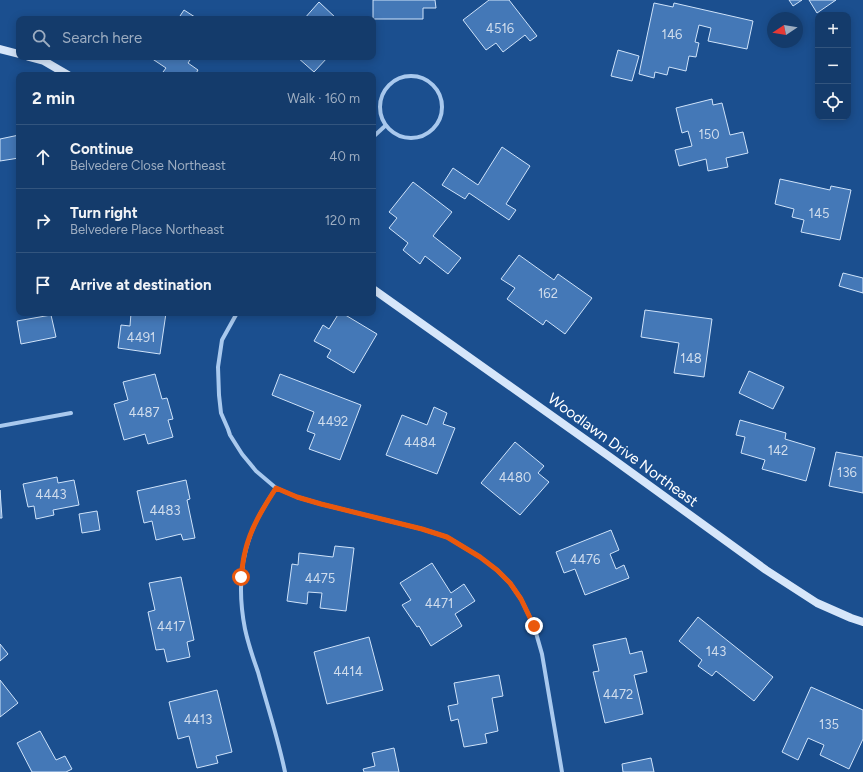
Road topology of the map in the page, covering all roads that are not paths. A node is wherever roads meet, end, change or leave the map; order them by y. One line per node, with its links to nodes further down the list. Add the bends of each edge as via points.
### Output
1 (0, 49): 2 (street)
2 (16, 53)
3 (38, 60): 4 (street)
4 (62, 72)
5 (385, 126): 5 (street, via 396,136 411,139 426,135 437,125 442,110 440,95 431,83 418,76 403,76 389,84 381,96 379,112); 6 (street)
6 (376, 134)
7 (376, 291): 12 (street, Woodlawn Drive Northeast, via 766,570 817,603)
8 (236, 316): 11 (street, via 222,340 218,367 222,413 230,435 242,454 256,471)
9 (71, 413): 10 (street)
10 (0, 426)
11 (276, 488): 13 (street, via 258,517 245,552 241,577 241,604 245,630); 14 (street, via 321,504 447,537 497,570 521,599 534,626 542,654)
12 (863, 622)
13 (284, 772)
14 (562, 772)

